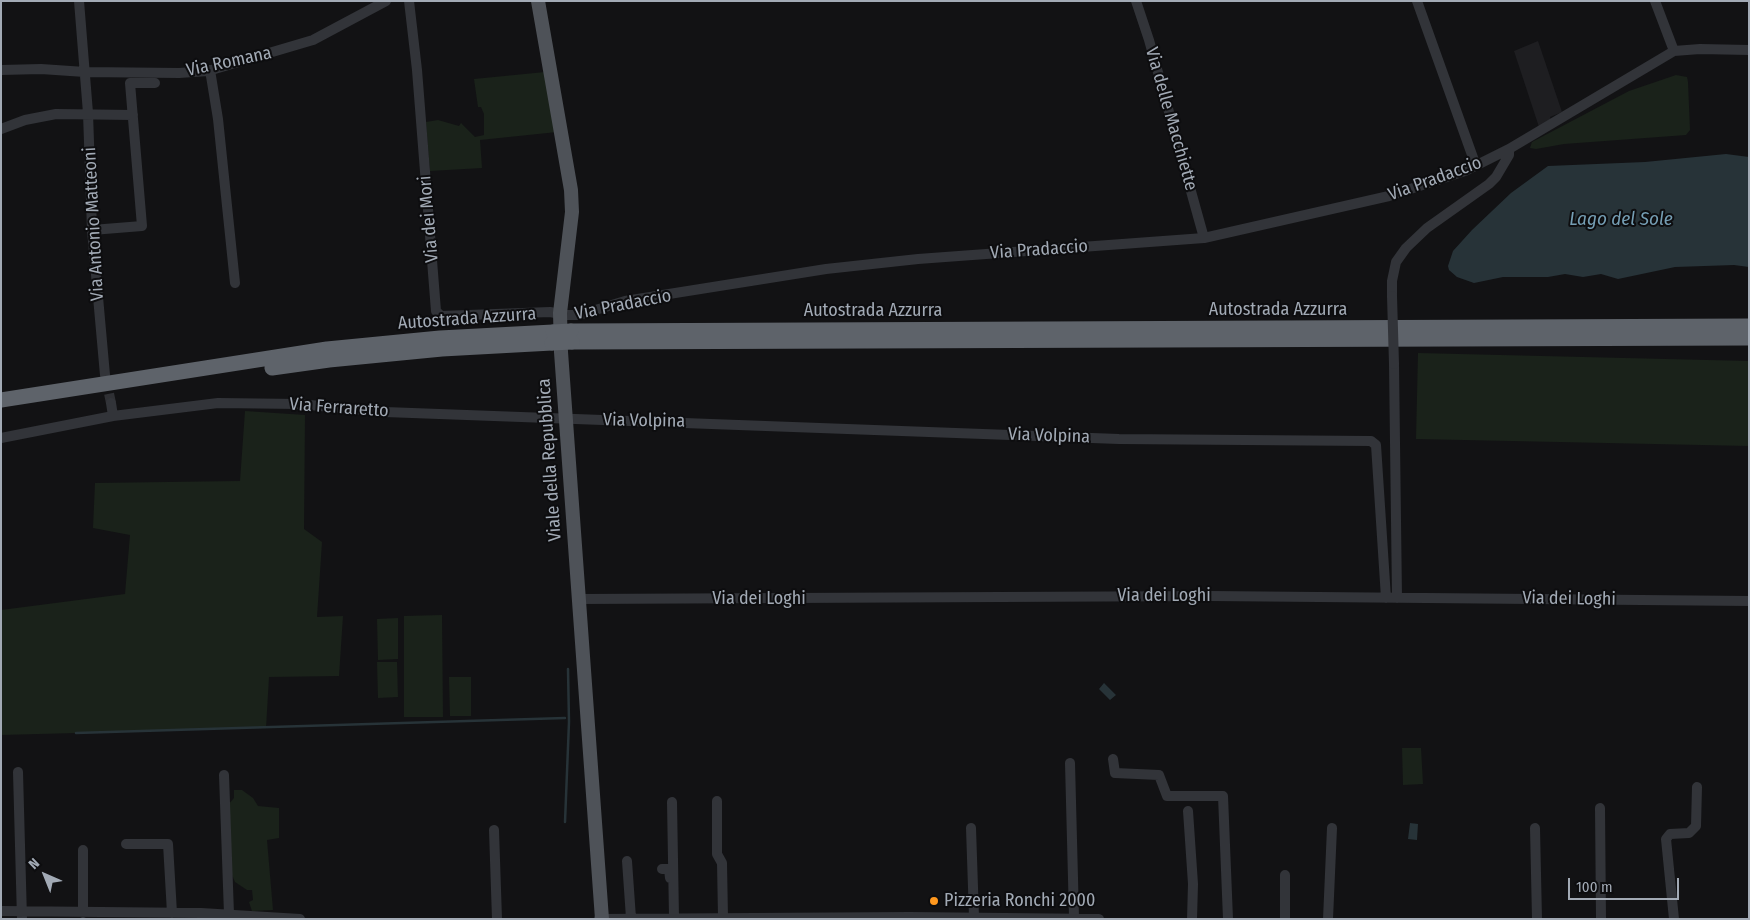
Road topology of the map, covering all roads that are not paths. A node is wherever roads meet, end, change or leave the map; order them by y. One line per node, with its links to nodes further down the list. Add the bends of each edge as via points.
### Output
1 (79, 1): 12 (street, Via Antonio Matteoni)
2 (386, 1): 11 (street, Via Romana, via 313,40)
3 (409, 1): 22 (street, Via dei Mori, via 436,310 442,316)
4 (538, 1): 22 (main road, Viale della Repubblica, via 571,190 572,212)
5 (1136, 1): 20 (street, Via delle Macchiette)
6 (1418, 1): 18 (street)
7 (1655, 1): 9 (street)
8 (1749, 50): 9 (street, Via Pradaccio)
9 (1674, 51): 17 (street, Via Pradaccio)
10 (1, 70): 12 (street, Via Romana)
11 (210, 70): 12 (street, Via Romana, via 179,73); 21 (street)
12 (85, 72): 14 (street, Via Antonio Matteoni)
13 (155, 83): 15 (street, via 130,83)
14 (88, 113): 15 (street); 16 (street, via 37,118); 19 (street, Via Antonio Matteoni)
15 (133, 115): 19 (street, via 142,226)
16 (1, 129)
17 (1509, 149): 18 (street, Via Pradaccio); 34 (street, Via Pradaccio, bridge, via 1509,155 1496,177 1427,228 1396,262 1392,281)
18 (1476, 166): 20 (street, Via Pradaccio, via 1389,196)
19 (92, 230): 27 (street, Via Antonio Matteoni)
20 (1204, 238): 22 (street, Via Pradaccio, via 826,269 625,301 579,315)
21 (235, 283)
22 (560, 313): 32 (main road, Viale della Repubblica)
23 (1749, 326): 25 (highway, Autostrada Azzurra)
24 (552, 337): 25 (highway, Autostrada Azzurra, bridge); 28 (highway, Autostrada Azzurra, via 440,338 327,349); 30 (highway, Autostrada Azzurra, via 329,360)
25 (571, 337): 26 (highway, Autostrada Azzurra)
26 (1749, 338)
27 (106, 375)
28 (1, 400)
29 (111, 403): 31 (street)
30 (1, 411)
31 (113, 416): 32 (street, Via Ferraretto, via 218,403 299,404 385,412); 33 (street, Via Ferraretto)
32 (566, 419): 34 (street, Via Volpina, via 1119,439 1371,441 1376,445); 35 (main road, Viale della Repubblica)
33 (1, 438)
34 (1391, 598): 35 (street, Via dei Loghi); 36 (street, Via dei Loghi)
35 (580, 599): 67 (main road, Viale della Repubblica)
36 (1749, 601)
37 (1113, 759): 70 (street, via 1115,773 1159,775 1167,796 1222,796)
38 (1070, 763): 63 (street)
39 (18, 772): 58 (street)
40 (224, 775): 57 (street)
41 (1697, 787): 75 (street, via 1696,826 1690,833 1670,834 1666,839)
42 (717, 801): 60 (street, via 717,854 722,863)
43 (672, 802): 61 (street)
44 (1600, 808): 74 (street)
45 (1188, 811): 69 (street)
46 (971, 828): 62 (street)
47 (1332, 828): 72 (street)
48 (1535, 828): 73 (street)
49 (494, 830): 66 (street)
50 (126, 844): 56 (street, via 168,844)
51 (83, 850): 59 (street)
52 (627, 861): 64 (street)
53 (662, 869): 61 (street, via 669,869)
54 (1285, 875): 71 (street)
55 (1, 911): 58 (street)
56 (172, 913): 57 (street); 59 (street)
57 (230, 914): 65 (street)
58 (22, 915): 59 (street)
59 (80, 915)
60 (723, 916): 61 (street); 62 (street)
61 (672, 917): 64 (street)
62 (974, 917): 63 (street)
63 (1074, 917): 68 (street)
64 (631, 918): 67 (street)
65 (300, 919)
66 (497, 919)
67 (601, 919)
68 (1100, 919)
69 (1192, 919)
70 (1228, 919)
71 (1285, 919)
72 (1328, 919)
73 (1537, 919)
74 (1601, 919)
75 (1674, 919)

